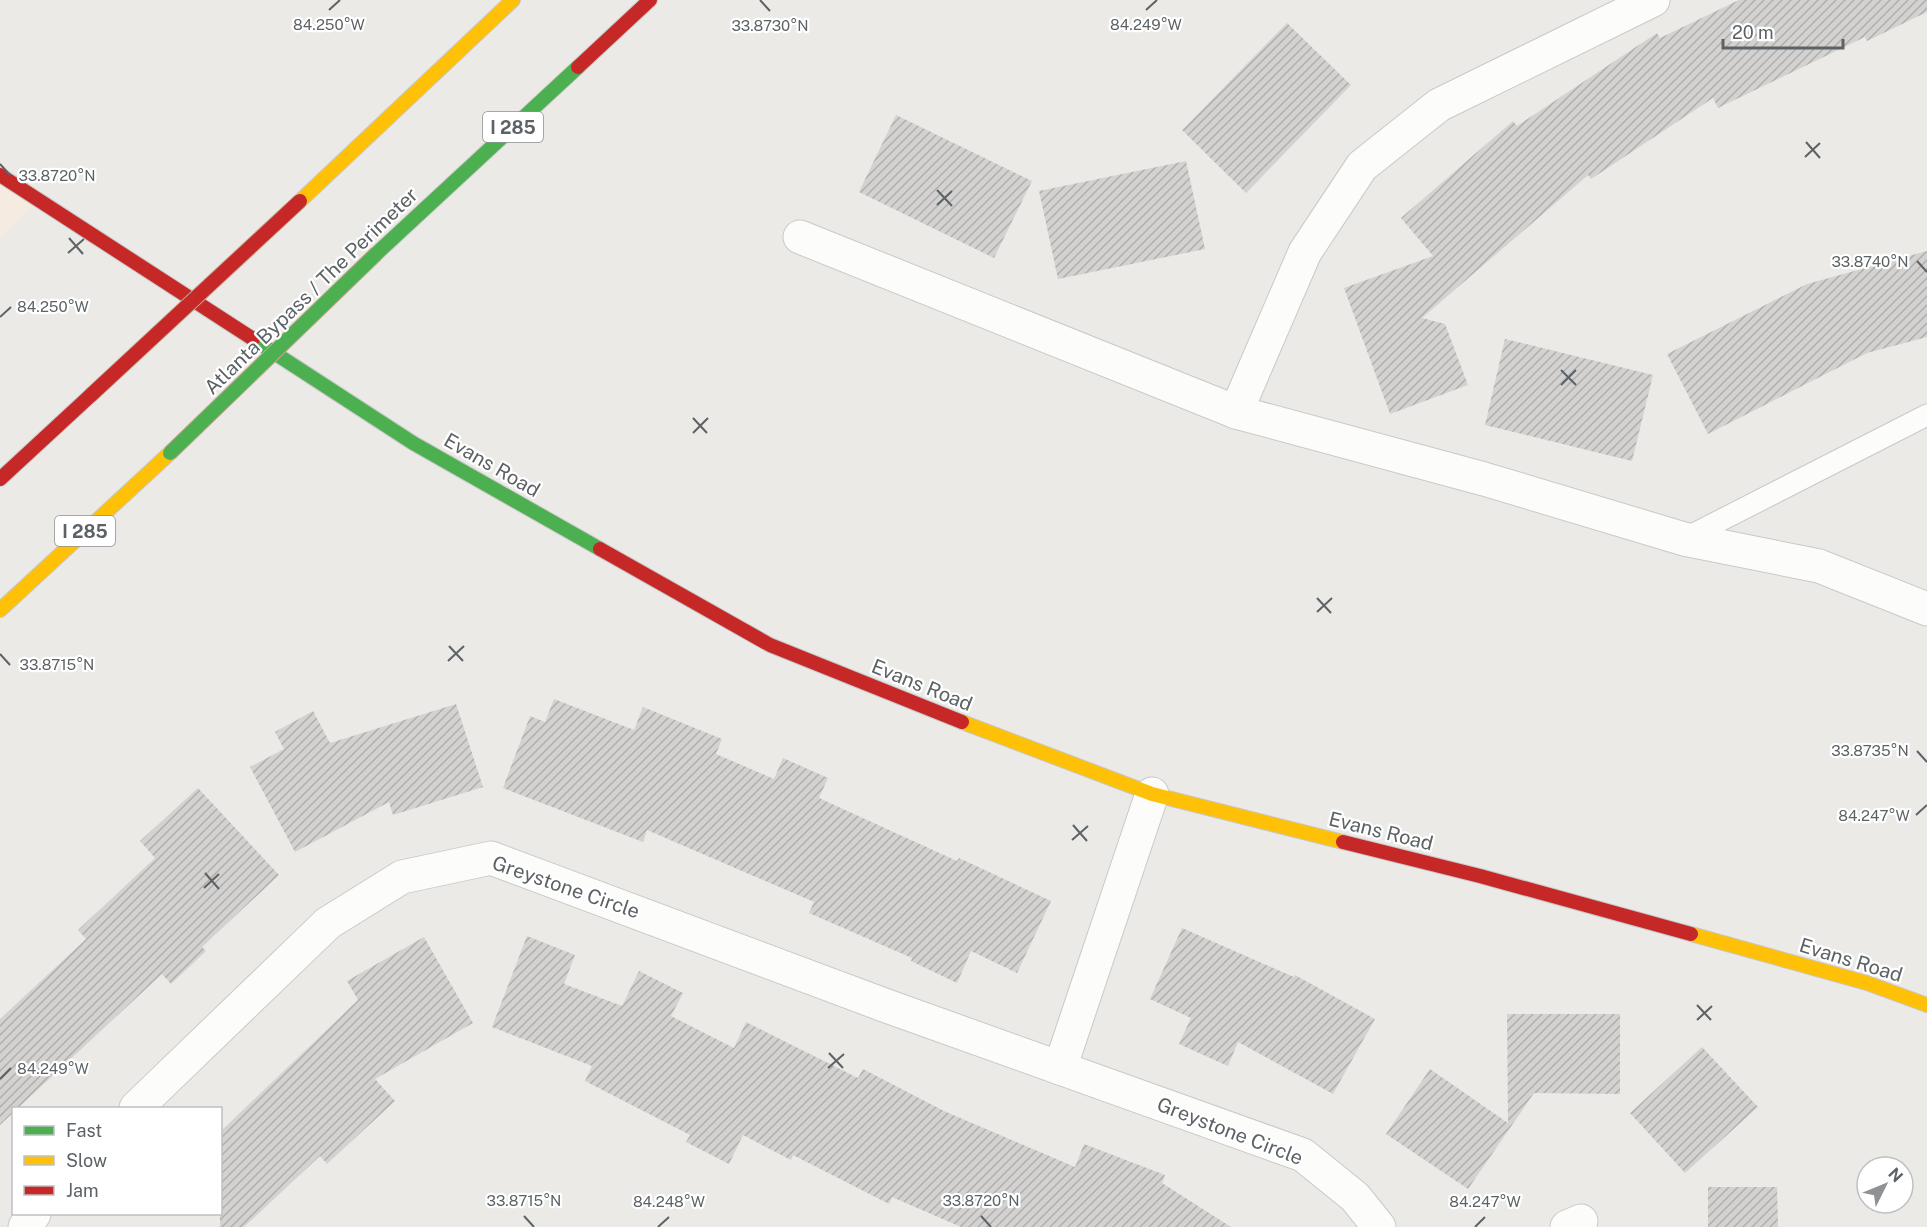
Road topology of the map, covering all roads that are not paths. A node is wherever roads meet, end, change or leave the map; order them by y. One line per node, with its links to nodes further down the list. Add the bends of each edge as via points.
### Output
1 (513, 0): 8 (main road, bridge)
2 (650, 0): 11 (main road, Atlanta Bypass / The Perimeter / I 285, bridge)
3 (1653, 0): 6 (street, via 1439,105 1362,166 1305,252)
4 (0, 175): 12 (main road, Evans Road, via 413,443 770,645)
5 (800, 237): 6 (street)
6 (1236, 412): 9 (street, via 1484,479)
7 (1927, 415): 9 (lane)
8 (0, 479)
9 (1684, 539): 10 (street, via 1819,566)
10 (1927, 609)
11 (0, 610)
12 (1152, 794): 13 (main road, Evans Road, via 1480,876 1856,980); 14 (street)
13 (1927, 1005)
14 (1060, 1068): 15 (street, Greystone Circle, via 491,858 402,878 328,923); 16 (street, Greystone Circle, via 1303,1155 1355,1197)
15 (137, 1107)
16 (1379, 1227)

